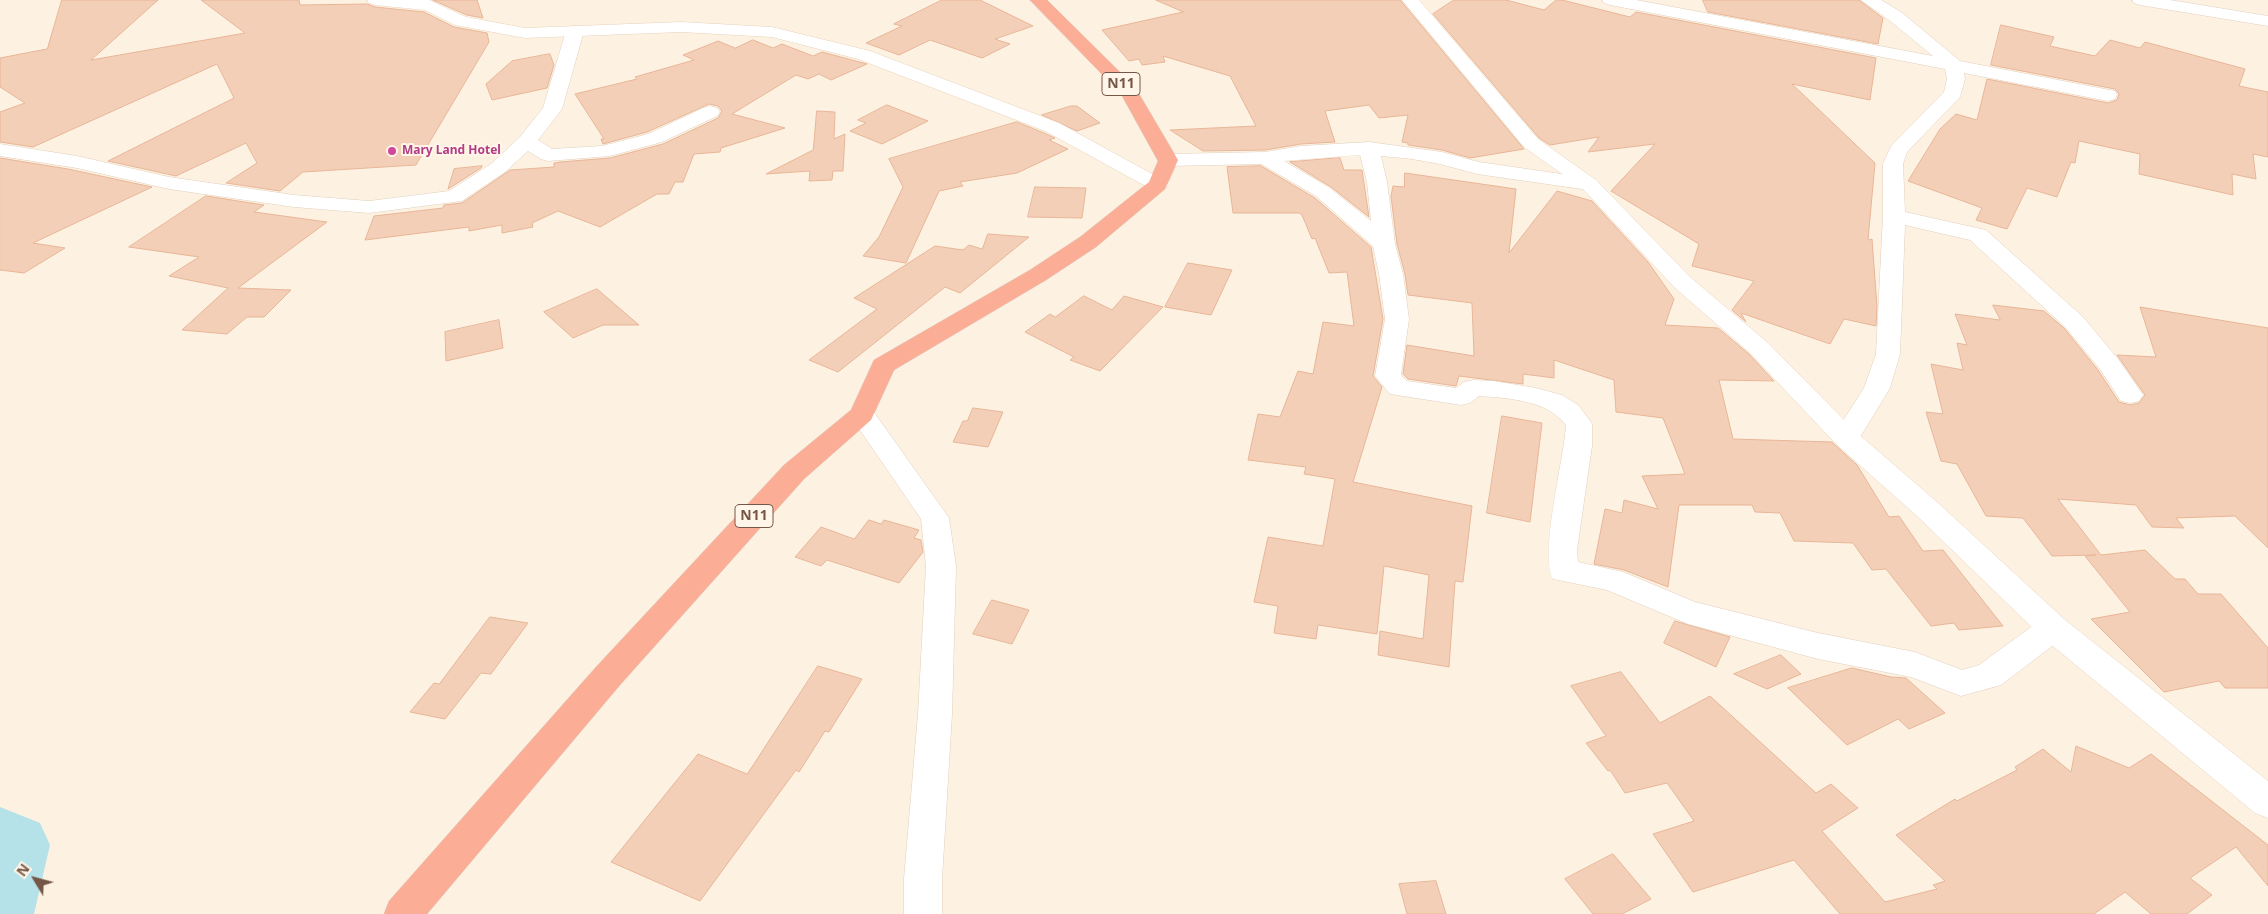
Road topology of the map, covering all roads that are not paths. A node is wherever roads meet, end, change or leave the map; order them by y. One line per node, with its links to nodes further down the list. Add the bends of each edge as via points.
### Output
1 (375, 0): 8 (street, via 429,5 462,21 525,34)
2 (1038, 0): 18 (highway, N11, via 1128,91 1162,153)
3 (1410, 0): 19 (street, via 1531,143)
4 (1610, 0): 9 (street)
5 (1869, 0): 9 (street, via 1895,16)
6 (2140, 0): 7 (street)
7 (2268, 21)
8 (575, 31): 12 (street, via 552,109); 18 (street, via 681,27 772,32 864,56)
9 (1953, 64): 10 (street); 20 (street, via 1956,80 1953,93 1898,150 1893,164)
10 (2108, 95)
11 (710, 112): 15 (street, via 655,138 604,152)
12 (527, 141): 15 (street); 17 (street)
13 (1369, 148): 16 (street, via 1301,152); 19 (street); 21 (street, via 1377,182)
14 (0, 150): 17 (street, via 77,162 168,183 294,201 369,207 455,198)
15 (548, 155): 17 (street)
16 (1265, 158): 18 (street); 21 (street, via 1323,192)
17 (498, 168)
18 (1163, 172): 23 (highway, N11, via 1088,242 883,366)
19 (1589, 184): 24 (street, via 1682,282 1759,348)
20 (1894, 216): 22 (street, via 1978,235 2074,322); 24 (street, via 1888,354 1878,388)
21 (1384, 244): 25 (street, via 1397,319 1388,376 1399,388 1461,397 1473,388 1536,396 1553,400 1569,411 1579,424 1562,550 1564,571 1612,580 1688,612 1818,646 1915,665 1962,683 1990,676)
22 (2130, 395)
23 (862, 414): 27 (highway, N11, via 794,472 608,676); 28 (street, via 934,518 941,566)
24 (1846, 438): 25 (street)
25 (2053, 628): 26 (street)
26 (2268, 802)
27 (403, 914)
28 (923, 914)

